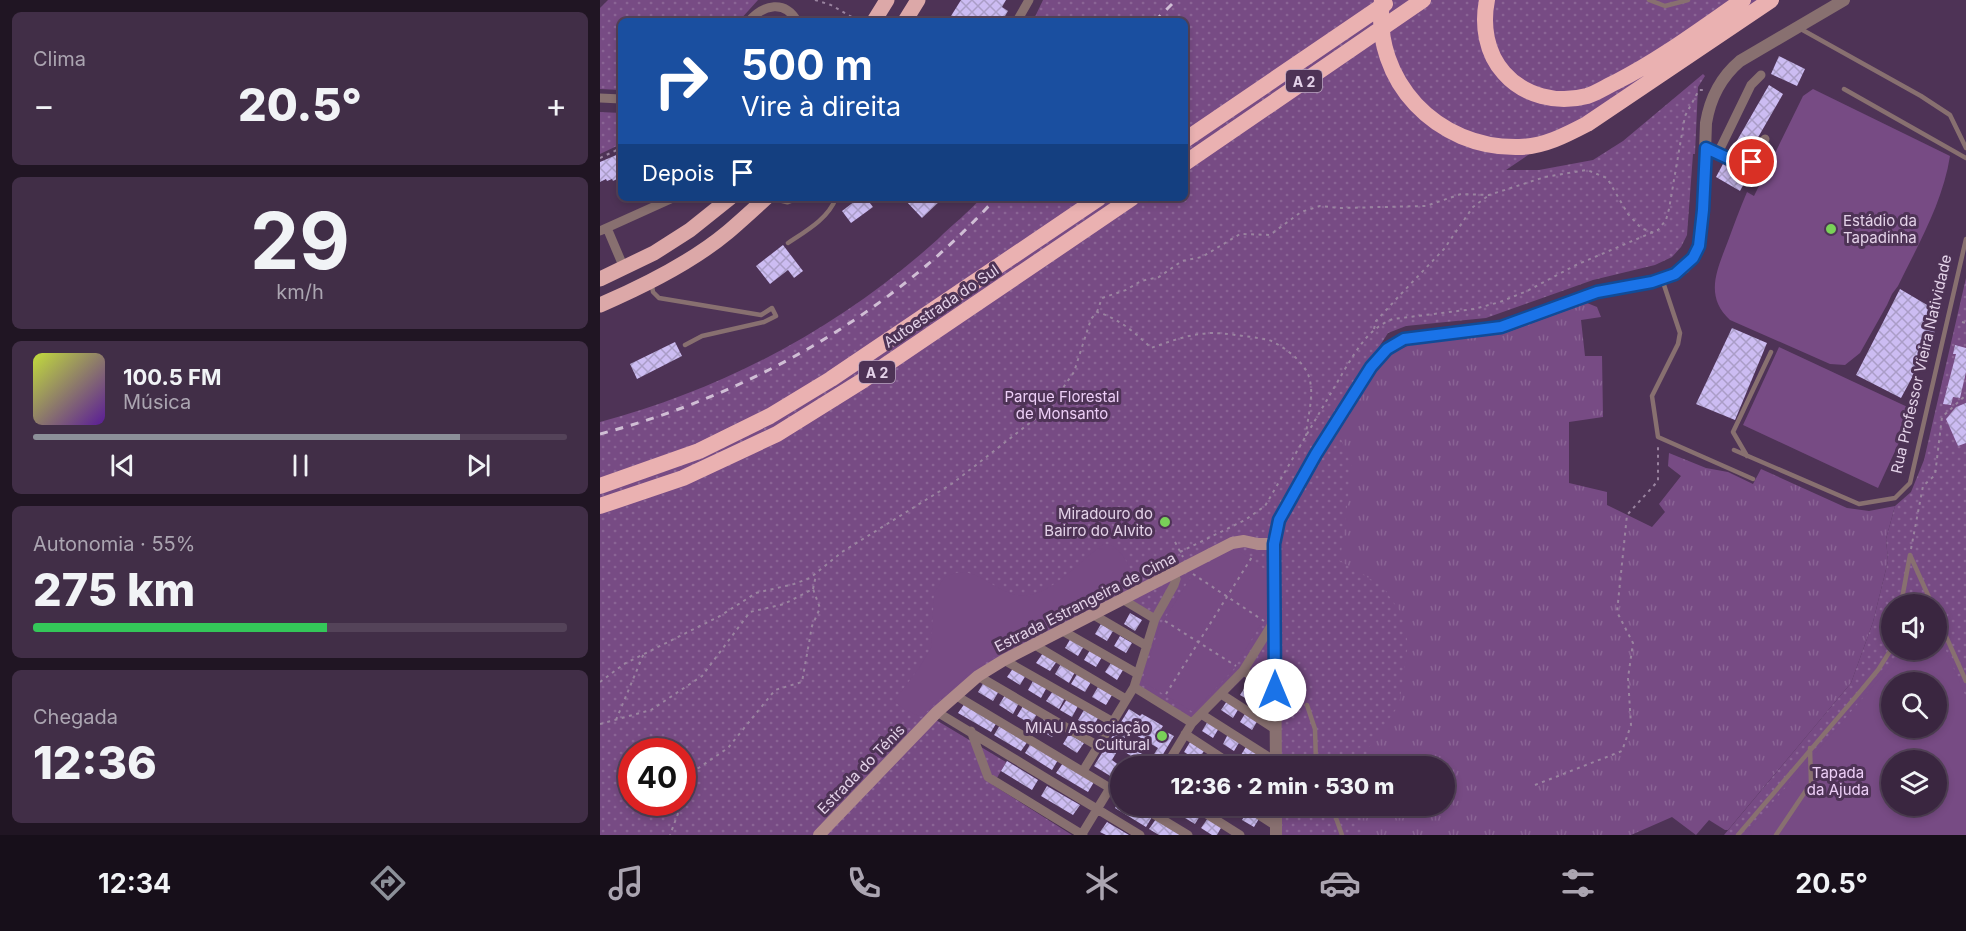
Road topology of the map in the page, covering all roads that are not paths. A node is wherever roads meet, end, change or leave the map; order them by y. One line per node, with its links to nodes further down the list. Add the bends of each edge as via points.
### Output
1 (887, 0): 15 (highway)
2 (918, 0): 16 (highway)
3 (1029, 0): 17 (street)
4 (1382, 0): 11 (highway, via 1382,38 1388,63 1413,101 1430,119 1452,132 1477,142 1520,147 1561,138 1587,124)
5 (1391, 0): 23 (highway, A 2)
6 (1423, 0): 29 (highway, A 2)
7 (1487, 0): 10 (highway, via 1486,39 1497,66 1512,82 1533,95 1561,99 1588,96 1624,78)
8 (1649, 0): 9 (lane, via 1665,6)
9 (1688, 0)
10 (1743, 0)
11 (1771, 0)
12 (1844, 0): 18 (street)
13 (752, 18): 14 (street, via 766,6 783,6)
14 (796, 18)
15 (876, 18)
16 (907, 18)
17 (1019, 18)
18 (1798, 27): 25 (street, via 1740,62 1727,75 1708,110); 26 (lane, via 1950,115)
19 (1761, 75): 27 (street, via 1751,84)
20 (1844, 89): 28 (lane)
21 (600, 98): 22 (street)
22 (618, 99)
23 (1188, 138)
24 (1765, 140): 27 (street, via 1747,166)
25 (1706, 148): 27 (street); 42 (street, via 1699,246 1684,268)
26 (1966, 148)
27 (1718, 153)
28 (1966, 158)
29 (1188, 161)
30 (666, 201): 36 (street)
31 (726, 201): 39 (highway, via 690,230)
32 (763, 201): 40 (highway, via 727,233)
33 (835, 201): 38 (lane, via 815,225)
34 (1095, 201): 49 (highway, Autoestrada do Sul / A 2, via 770,416 699,451)
35 (1128, 201): 50 (highway, Autoestrada do Sul / A 2, via 784,430 691,474)
36 (603, 230): 39 (street)
37 (1966, 239): 47 (lane, Rua Professor Vieira Natividade, via 1910,483 1895,498 1859,504)
38 (788, 243)
39 (624, 268): 41 (highway)
40 (657, 277): 43 (highway); 44 (lane, via 652,288 659,298 760,315 772,308 777,316 702,336)
41 (600, 279)
42 (1662, 279): 48 (lane, via 1680,333 1652,396 1658,437); 51 (street, via 1597,292 1501,327 1416,337 1395,344 1371,367 1311,462 1282,513)
43 (600, 305)
44 (685, 345)
45 (1771, 352): 47 (lane, via 1733,432)
46 (1734, 450): 47 (lane, Rua Professor Vieira Natividade)
47 (1748, 456)
48 (1753, 479)
49 (600, 486)
50 (600, 506)
51 (1274, 544): 52 (main road, Estrada Estrangeira de Cima, via 1236,541); 58 (street)
52 (1174, 572): 55 (main road, Estrada Estrangeira de Cima); 57 (street, via 1176,579)
53 (1903, 594): 54 (lane, via 1910,555)
54 (1928, 594)
55 (1122, 599): 56 (main road, Estrada Estrangeira de Cima); 57 (street)
56 (1092, 614): 59 (main road, Estrada Estrangeira de Cima); 62 (street)
57 (1159, 619): 62 (street)
58 (1273, 625): 65 (street); 70 (street)
59 (1061, 630): 61 (main road, Estrada Estrangeira de Cima); 66 (street)
60 (1947, 639): 68 (lane)
61 (1033, 644): 63 (main road, Estrada Estrangeira de Cima); 73 (street)
62 (1147, 646): 66 (street)
63 (1004, 660): 67 (main road, Estrada Estrangeira de Cima); 77 (street)
64 (1884, 660): 84 (lane)
65 (1243, 671): 70 (street); 71 (street)
66 (1138, 674): 69 (street)
67 (978, 676): 72 (main road, Estrada Estrangeira de Cima); 83 (street)
68 (1966, 681)
69 (1134, 687): 73 (street); 78 (street)
70 (1275, 690): 80 (street)
71 (1221, 694): 76 (street); 80 (street)
72 (955, 695): 75 (main road, Estrada Estrangeira de Cima); 90 (street)
73 (1126, 699): 77 (street)
74 (1307, 705): 89 (lane, via 1315,729)
75 (937, 712): 79 (main road, Estrada Estrangeira de Cima); 81 (street)
76 (1202, 714): 78 (street); 87 (street)
77 (1113, 722): 83 (street)
78 (1192, 723): 82 (street)
79 (925, 724): 98 (main road, Estrada do Ténis)
80 (1275, 729): 88 (street)
81 (971, 731): 92 (street); 99 (street, via 988,777)
82 (1185, 735): 85 (street); 86 (street)
83 (1098, 746): 90 (street)
84 (1810, 748): 104 (lane); 105 (lane, via 1811,783)
85 (1172, 756)
86 (1218, 756)
87 (1263, 756)
88 (1275, 756)
89 (1316, 756)
90 (1083, 771): 91 (street)
91 (1110, 788): 92 (street)
92 (1097, 809): 99 (street); 100 (street)
93 (1157, 816): 101 (street)
94 (1210, 816): 102 (street)
95 (1257, 816): 97 (street)
96 (1336, 816): 103 (lane)
97 (1276, 831)
98 (819, 835)
99 (1083, 835)
100 (1140, 835)
101 (1188, 835)
102 (1240, 835)
103 (1342, 835)
104 (1739, 835)
105 (1776, 835)

